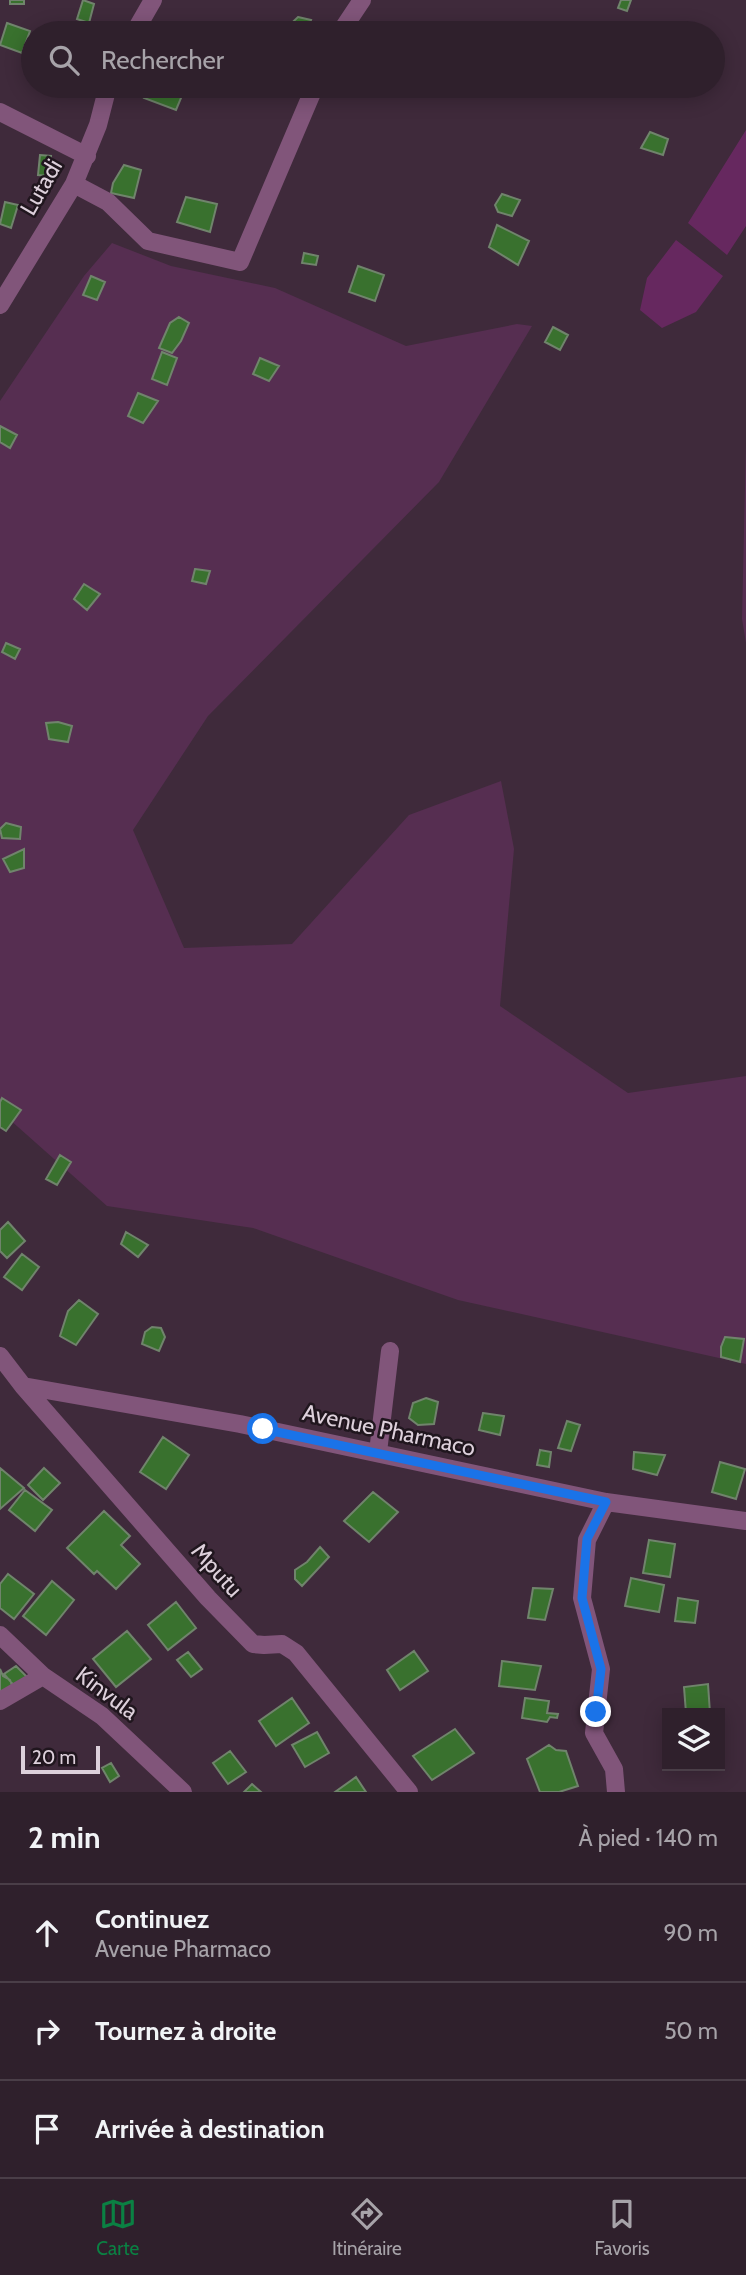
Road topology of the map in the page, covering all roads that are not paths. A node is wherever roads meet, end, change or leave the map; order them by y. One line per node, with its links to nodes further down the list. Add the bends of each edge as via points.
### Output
1 (153, 0): 3 (street)
2 (362, 0): 4 (street)
3 (141, 21)
4 (348, 21)
5 (105, 98): 8 (street, Lutadi)
6 (310, 98): 9 (street, via 240,262 148,241 107,202)
7 (0, 112): 8 (street)
8 (86, 156): 9 (street, Lutadi)
9 (74, 184): 10 (street, Lutadi)
10 (0, 305)
11 (390, 1351): 14 (street)
12 (0, 1356): 13 (street, Mputu)
13 (23, 1386): 14 (street, Avenue Pharmaco); 21 (street, Mputu, via 248,1640 264,1646 282,1644 296,1653)
14 (378, 1452): 15 (street, Avenue Pharmaco)
15 (606, 1502): 16 (street, Avenue Pharmaco); 22 (street, via 587,1539 582,1598 601,1669 594,1732 614,1769)
16 (746, 1521)
17 (0, 1635): 18 (street, Kinvula)
18 (43, 1676): 19 (street); 20 (street, Kinvula, via 102,1716)
19 (0, 1702)
20 (173, 1789)
21 (409, 1792)
22 (616, 1792)

